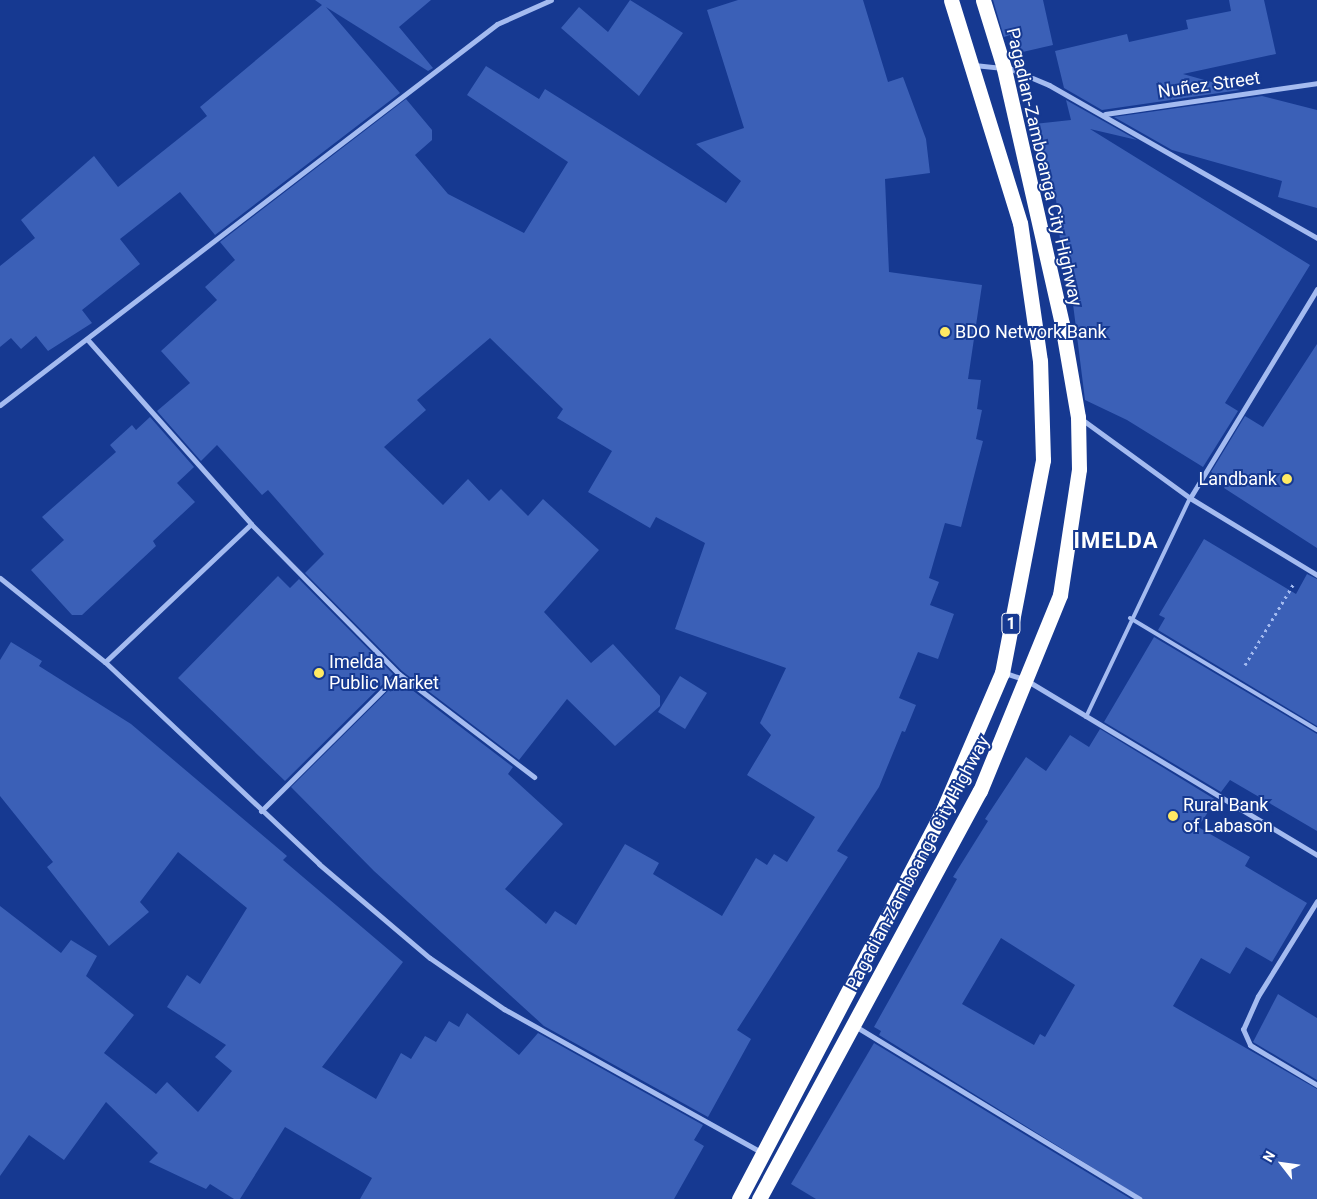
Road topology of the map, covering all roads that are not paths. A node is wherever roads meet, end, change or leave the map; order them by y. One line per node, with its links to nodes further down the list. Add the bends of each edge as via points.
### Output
1 (551, 0): 10 (street, via 497,24)
2 (951, 0): 4 (highway, Pagadian-Zamboanga City Highway / 1)
3 (983, 0): 5 (highway, Pagadian-Zamboanga City Highway / 1)
4 (971, 65): 5 (street); 19 (highway, Pagadian-Zamboanga City Highway / 1, via 1020,223 1040,361 1043,460)
5 (1004, 68): 7 (street); 12 (highway, Pagadian-Zamboanga City Highway / 1, via 1062,324)
6 (1317, 83): 7 (street, Nuñez Street)
7 (1105, 114): 8 (street)
8 (1317, 238)
9 (1317, 288): 13 (street)
10 (87, 339): 11 (street); 14 (street)
11 (0, 405)
12 (1078, 417): 13 (street); 21 (highway, Pagadian-Zamboanga City Highway / 1, via 1079,469 1060,595)
13 (1190, 498): 15 (street); 17 (lane)
14 (251, 524): 18 (street); 20 (street)
15 (1317, 575)
16 (0, 578): 18 (street)
17 (1130, 618): 22 (lane); 23 (lane)
18 (105, 662): 25 (street)
19 (1002, 673): 21 (street); 30 (highway, Pagadian-Zamboanga City Highway / 1, via 944,808)
20 (399, 674): 24 (street); 25 (street)
21 (1026, 680): 22 (street); 28 (highway, Pagadian-Zamboanga City Highway / 1, via 980,791 928,882)
22 (1086, 717): 26 (street)
23 (1317, 730)
24 (534, 777)
25 (261, 811): 30 (street, via 382,920 504,1009)
26 (1317, 855)
27 (1317, 901): 29 (street, via 1258,996 1243,1029 1250,1046)
28 (854, 1026): 32 (highway, Pagadian-Zamboanga City Highway / 1); 33 (street)
29 (1317, 1085)
30 (763, 1153): 31 (highway, Pagadian-Zamboanga City Highway / 1)
31 (739, 1199)
32 (759, 1199)
33 (1139, 1199)

